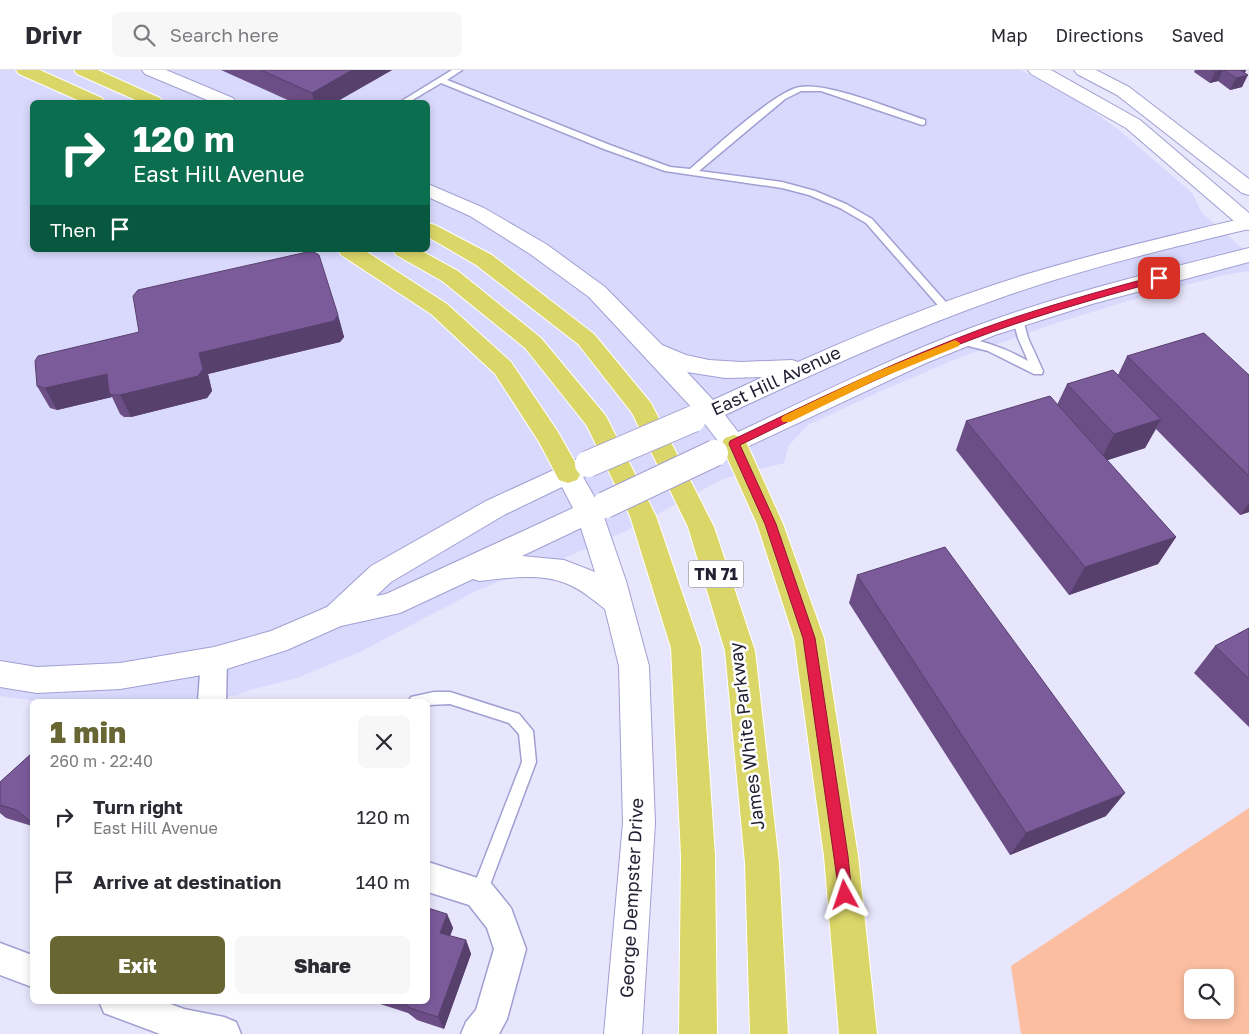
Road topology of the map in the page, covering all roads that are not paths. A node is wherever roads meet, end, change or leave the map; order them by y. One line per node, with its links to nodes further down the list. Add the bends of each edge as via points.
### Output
1 (83, 70): 10 (highway)
2 (151, 70): 11 (main road)
3 (458, 70): 7 (lane)
4 (1037, 70): 19 (main road, via 1132,124)
5 (1083, 70): 14 (main road, via 1123,91)
6 (32, 73): 8 (highway, via 49,95); 9 (highway)
7 (440, 80): 12 (lane); 16 (lane, via 643,161)
8 (59, 100)
9 (92, 100)
10 (150, 100)
11 (222, 100)
12 (407, 100)
13 (922, 122): 16 (lane, via 822,88 800,89 782,97)
14 (1213, 159): 15 (main road); 17 (main road)
15 (1249, 171)
16 (691, 173): 24 (lane, via 782,185 843,206 869,221)
17 (1249, 188)
18 (430, 191): 27 (main road, via 477,212 538,249 597,292)
19 (1249, 223): 24 (main road, East Hill Avenue, via 1097,262)
20 (430, 230): 49 (highway, James White Parkway / TN 71, via 484,260 586,339 642,409 700,527 740,650 762,863)
21 (352, 252): 31 (highway, via 439,309 503,368 549,438)
22 (408, 252): 48 (highway, TN 71, via 450,276 533,343 597,422 643,516 686,648 698,856)
23 (1249, 255): 25 (main road, East Hill Avenue, via 1124,287)
24 (947, 309): 28 (main road, East Hill Avenue)
25 (1018, 320): 26 (main road, East Hill Avenue); 26 (lane, via 1038,371 1006,353)
26 (961, 341): 30 (main road, East Hill Avenue, via 872,377)
27 (653, 349): 28 (main road, via 680,363 715,370); 29 (main road)
28 (807, 367): 29 (main road, East Hill Avenue)
29 (701, 415): 30 (main road); 31 (main road, East Hill Avenue, bridge)
30 (724, 448): 32 (main road, East Hill Avenue, bridge); 50 (highway, via 770,524 809,638 841,856)
31 (578, 469): 32 (main road, George Dempster Drive); 35 (main road, East Hill Avenue, via 495,508 381,574)
32 (597, 509): 33 (main road, East Hill Avenue); 34 (main road, George Dempster Drive)
33 (462, 572): 34 (main road, via 543,568 575,575); 35 (main road, East Hill Avenue, via 390,606)
34 (618, 603): 47 (main road, George Dempster Drive, via 634,666 639,823)
35 (336, 615): 36 (main road, East Hill Avenue, via 278,641)
36 (214, 660): 37 (main road, East Hill Avenue, via 120,676 37,680); 38 (street)
37 (0, 674)
38 (212, 699)
39 (428, 699): 41 (lane, via 450,698 514,718 526,731 529,762)
40 (430, 878): 41 (street)
41 (479, 893): 46 (street, via 500,919 510,950 490,1018)
42 (0, 959): 43 (street)
43 (30, 970)
44 (124, 1004): 45 (street, via 184,1026)
45 (224, 1034)
46 (478, 1034)
47 (623, 1034)
48 (698, 1034)
49 (769, 1034)
50 (858, 1034)

